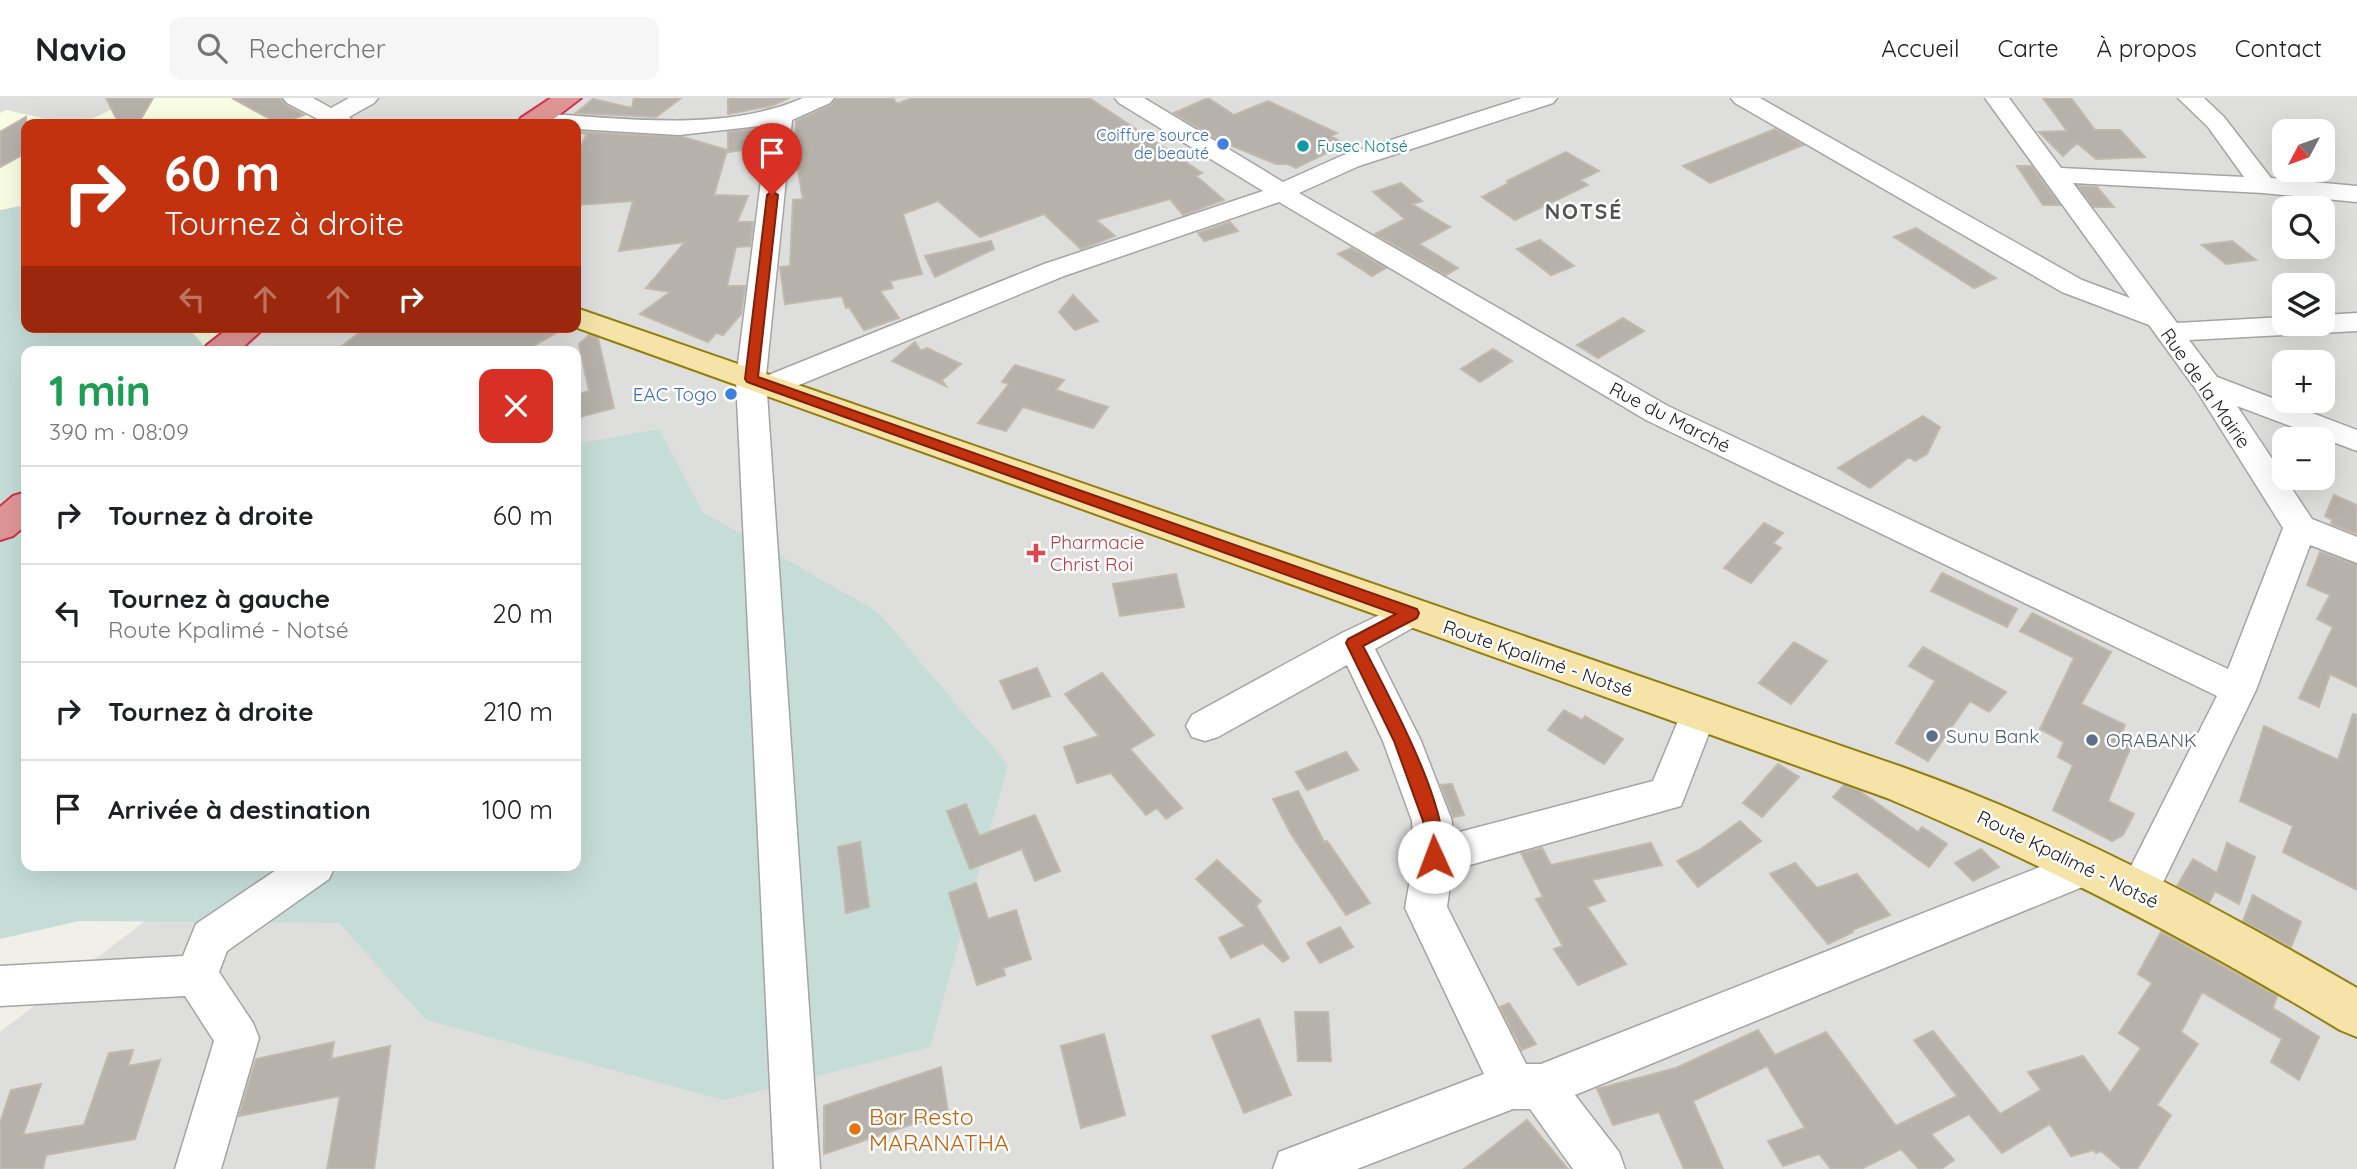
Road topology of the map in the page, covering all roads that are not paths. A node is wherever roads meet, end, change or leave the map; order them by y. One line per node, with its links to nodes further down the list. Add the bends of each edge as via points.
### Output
1 (295, 98): 11 (street)
2 (366, 98): 12 (street)
3 (568, 98): 13 (highway)
4 (822, 98): 10 (street)
5 (1127, 98): 17 (street, Rue du Marché)
6 (1545, 98): 17 (street, via 1350,160)
7 (1743, 98): 23 (street, via 2073,286)
8 (1997, 98): 15 (street, Rue de la Mairie)
9 (2190, 98): 16 (street, via 2216,122)
10 (781, 116): 14 (street, via 679,128); 26 (street)
11 (334, 119)
12 (340, 119)
13 (537, 119)
14 (581, 124)
15 (2053, 175): 16 (street); 23 (street, Rue de la Mairie)
16 (2263, 185): 18 (street)
17 (1280, 192): 26 (street, via 1054,270); 35 (street, Rue du Marché, via 1657,413)
18 (2357, 194)
19 (581, 319): 26 (main road, Route Kpalimé - Notsé)
20 (2357, 322): 21 (street)
21 (2335, 323)
22 (2272, 324): 23 (street)
23 (2162, 325): 27 (street, Rue de la Mairie)
24 (242, 333): 25 (highway)
25 (226, 346)
26 (762, 382): 33 (main road, Route Kpalimé - Notsé); 47 (street)
27 (2207, 384): 28 (street); 31 (street, Rue de la Mairie)
28 (2357, 440)
29 (21, 509): 30 (highway)
30 (0, 527)
31 (2300, 527): 32 (street); 35 (street)
32 (2357, 551)
33 (1411, 613): 34 (street); 36 (main road, Route Kpalimé - Notsé)
34 (1354, 643): 37 (street); 38 (street, via 1402,741 1428,809)
35 (2238, 690): 41 (street)
36 (1698, 715): 38 (street, via 1667,794); 39 (main road, Route Kpalimé - Notsé, via 1913,789)
37 (1205, 726)
38 (1434, 857): 45 (street, via 1426,908)
39 (2088, 866): 41 (main road, Route Kpalimé - Notsé); 45 (street)
40 (308, 871): 42 (street, via 211,938)
41 (2138, 892): 44 (main road, Route Kpalimé - Notsé)
42 (196, 975): 43 (street); 46 (street, via 237,1038)
43 (0, 986)
44 (2357, 1014)
45 (1527, 1086): 48 (street); 49 (street)
46 (198, 1169)
47 (797, 1169)
48 (1296, 1169)
49 (1602, 1169)

